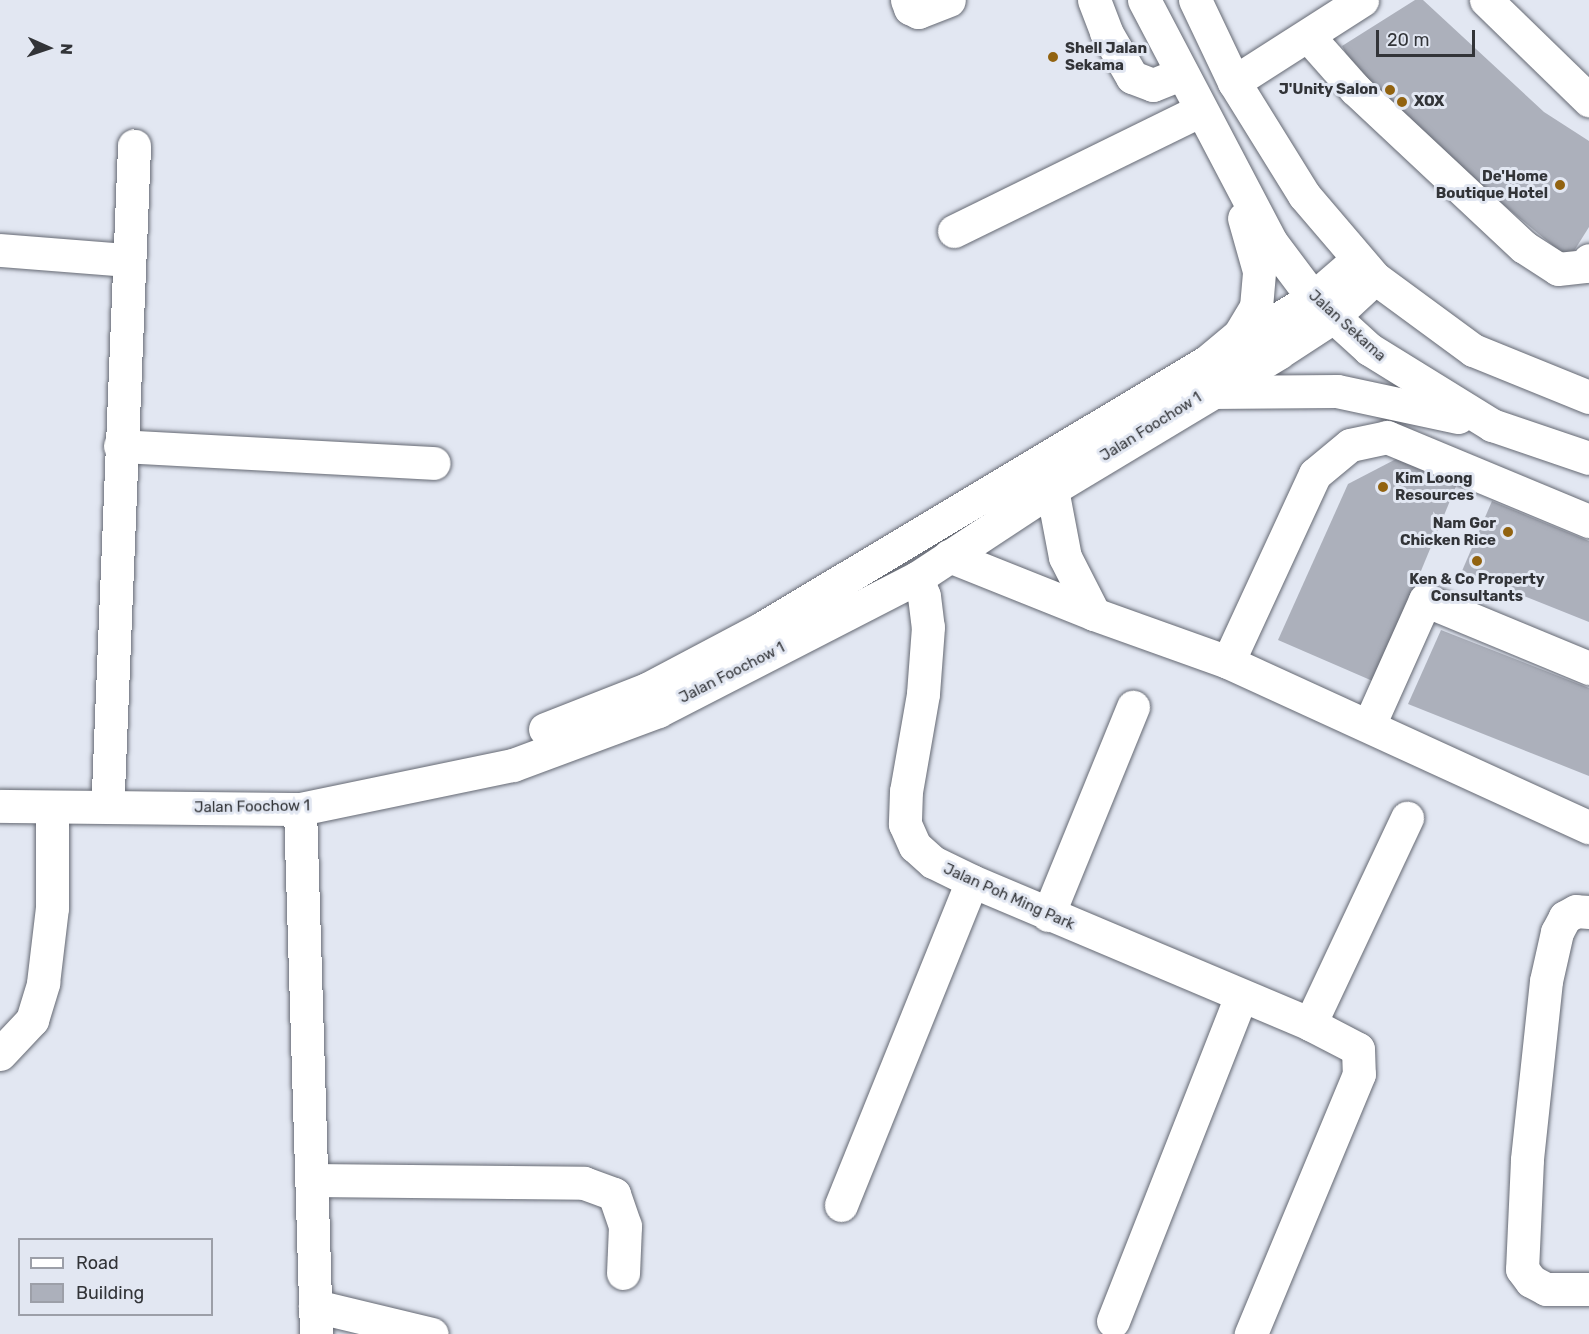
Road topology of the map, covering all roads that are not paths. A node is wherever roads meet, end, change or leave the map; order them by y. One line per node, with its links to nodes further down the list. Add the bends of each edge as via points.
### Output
1 (907, 0): 2 (street, via 910,8 918,12)
2 (949, 0)
3 (1094, 0): 9 (street, via 1106,32 1132,77 1153,85)
4 (1144, 0): 9 (street, Jalan Sekama)
5 (1195, 0): 10 (street)
6 (1362, 0): 8 (street)
7 (1486, 0): 11 (street)
8 (1308, 36): 10 (street); 18 (street, via 1355,89 1524,247 1558,269 1585,266)
9 (1180, 74): 12 (street, Jalan Sekama)
10 (1234, 82): 19 (street, via 1304,195)
11 (1589, 100)
12 (1199, 111): 14 (street, Jalan Sekama); 15 (street)
13 (134, 146): 17 (street)
14 (1231, 170): 20 (street, Jalan Sekama, via 1271,242); 21 (street, via 1259,271 1256,307)
15 (954, 231)
16 (0, 250): 17 (street)
17 (128, 260): 24 (street)
18 (1589, 260)
19 (1366, 269): 20 (street, Jalan Foochow 1); 22 (street, via 1473,350)
20 (1323, 307): 21 (street, Jalan Foochow 1); 23 (street, Jalan Sekama, via 1398,369)
21 (1203, 381): 23 (street, via 1337,391); 27 (street, Jalan Foochow 1); 37 (street, Jalan Foochow 1, via 647,689 509,744 305,787)
22 (1589, 398)
23 (1492, 425): 25 (street, Jalan Sekama)
24 (120, 446): 26 (street); 37 (street)
25 (1589, 458)
26 (434, 463)
27 (1052, 489): 29 (street, Jalan Foochow 1); 31 (street, via 1065,557)
28 (1589, 521): 32 (street, via 1387,437 1350,445 1315,474)
29 (949, 556): 30 (street, Jalan Foochow 1); 31 (street)
30 (917, 578): 40 (street, Jalan Foochow 1, via 658,711 603,732 513,765); 43 (street, Jalan Poh Ming Park, via 926,606 927,659 906,790 905,824 915,846 933,862)
31 (1094, 614): 32 (street)
32 (1228, 662): 35 (street)
33 (1589, 668): 35 (street, via 1425,600)
34 (1133, 707): 45 (street)
35 (1370, 723): 42 (street)
36 (0, 784): 37 (street, Jalan Foochow 1)
37 (108, 791)
38 (0, 806): 39 (street, Jalan Foochow 1)
39 (52, 807): 40 (street, Jalan Foochow 1); 48 (street, via 52,908 43,983 32,1020)
40 (300, 809): 49 (street)
41 (1407, 818): 47 (street)
42 (1589, 827)
43 (972, 881): 45 (street, Jalan Poh Ming Park); 50 (street)
44 (1589, 912): 52 (street, via 1576,911 1565,917 1557,932 1546,981 1527,1160 1522,1269 1531,1281 1546,1289)
45 (1048, 915): 46 (street, Jalan Poh Ming Park)
46 (1240, 998): 47 (street, Jalan Poh Ming Park); 54 (street)
47 (1310, 1024): 56 (street, Jalan Poh Ming Park, via 1358,1049 1359,1074)
48 (0, 1054)
49 (311, 1180): 51 (street, via 584,1183 614,1194 625,1226); 53 (street)
50 (841, 1205)
51 (623, 1273)
52 (1589, 1289)
53 (315, 1320): 55 (street)
54 (1113, 1321)
55 (432, 1334)
56 (1251, 1334)

